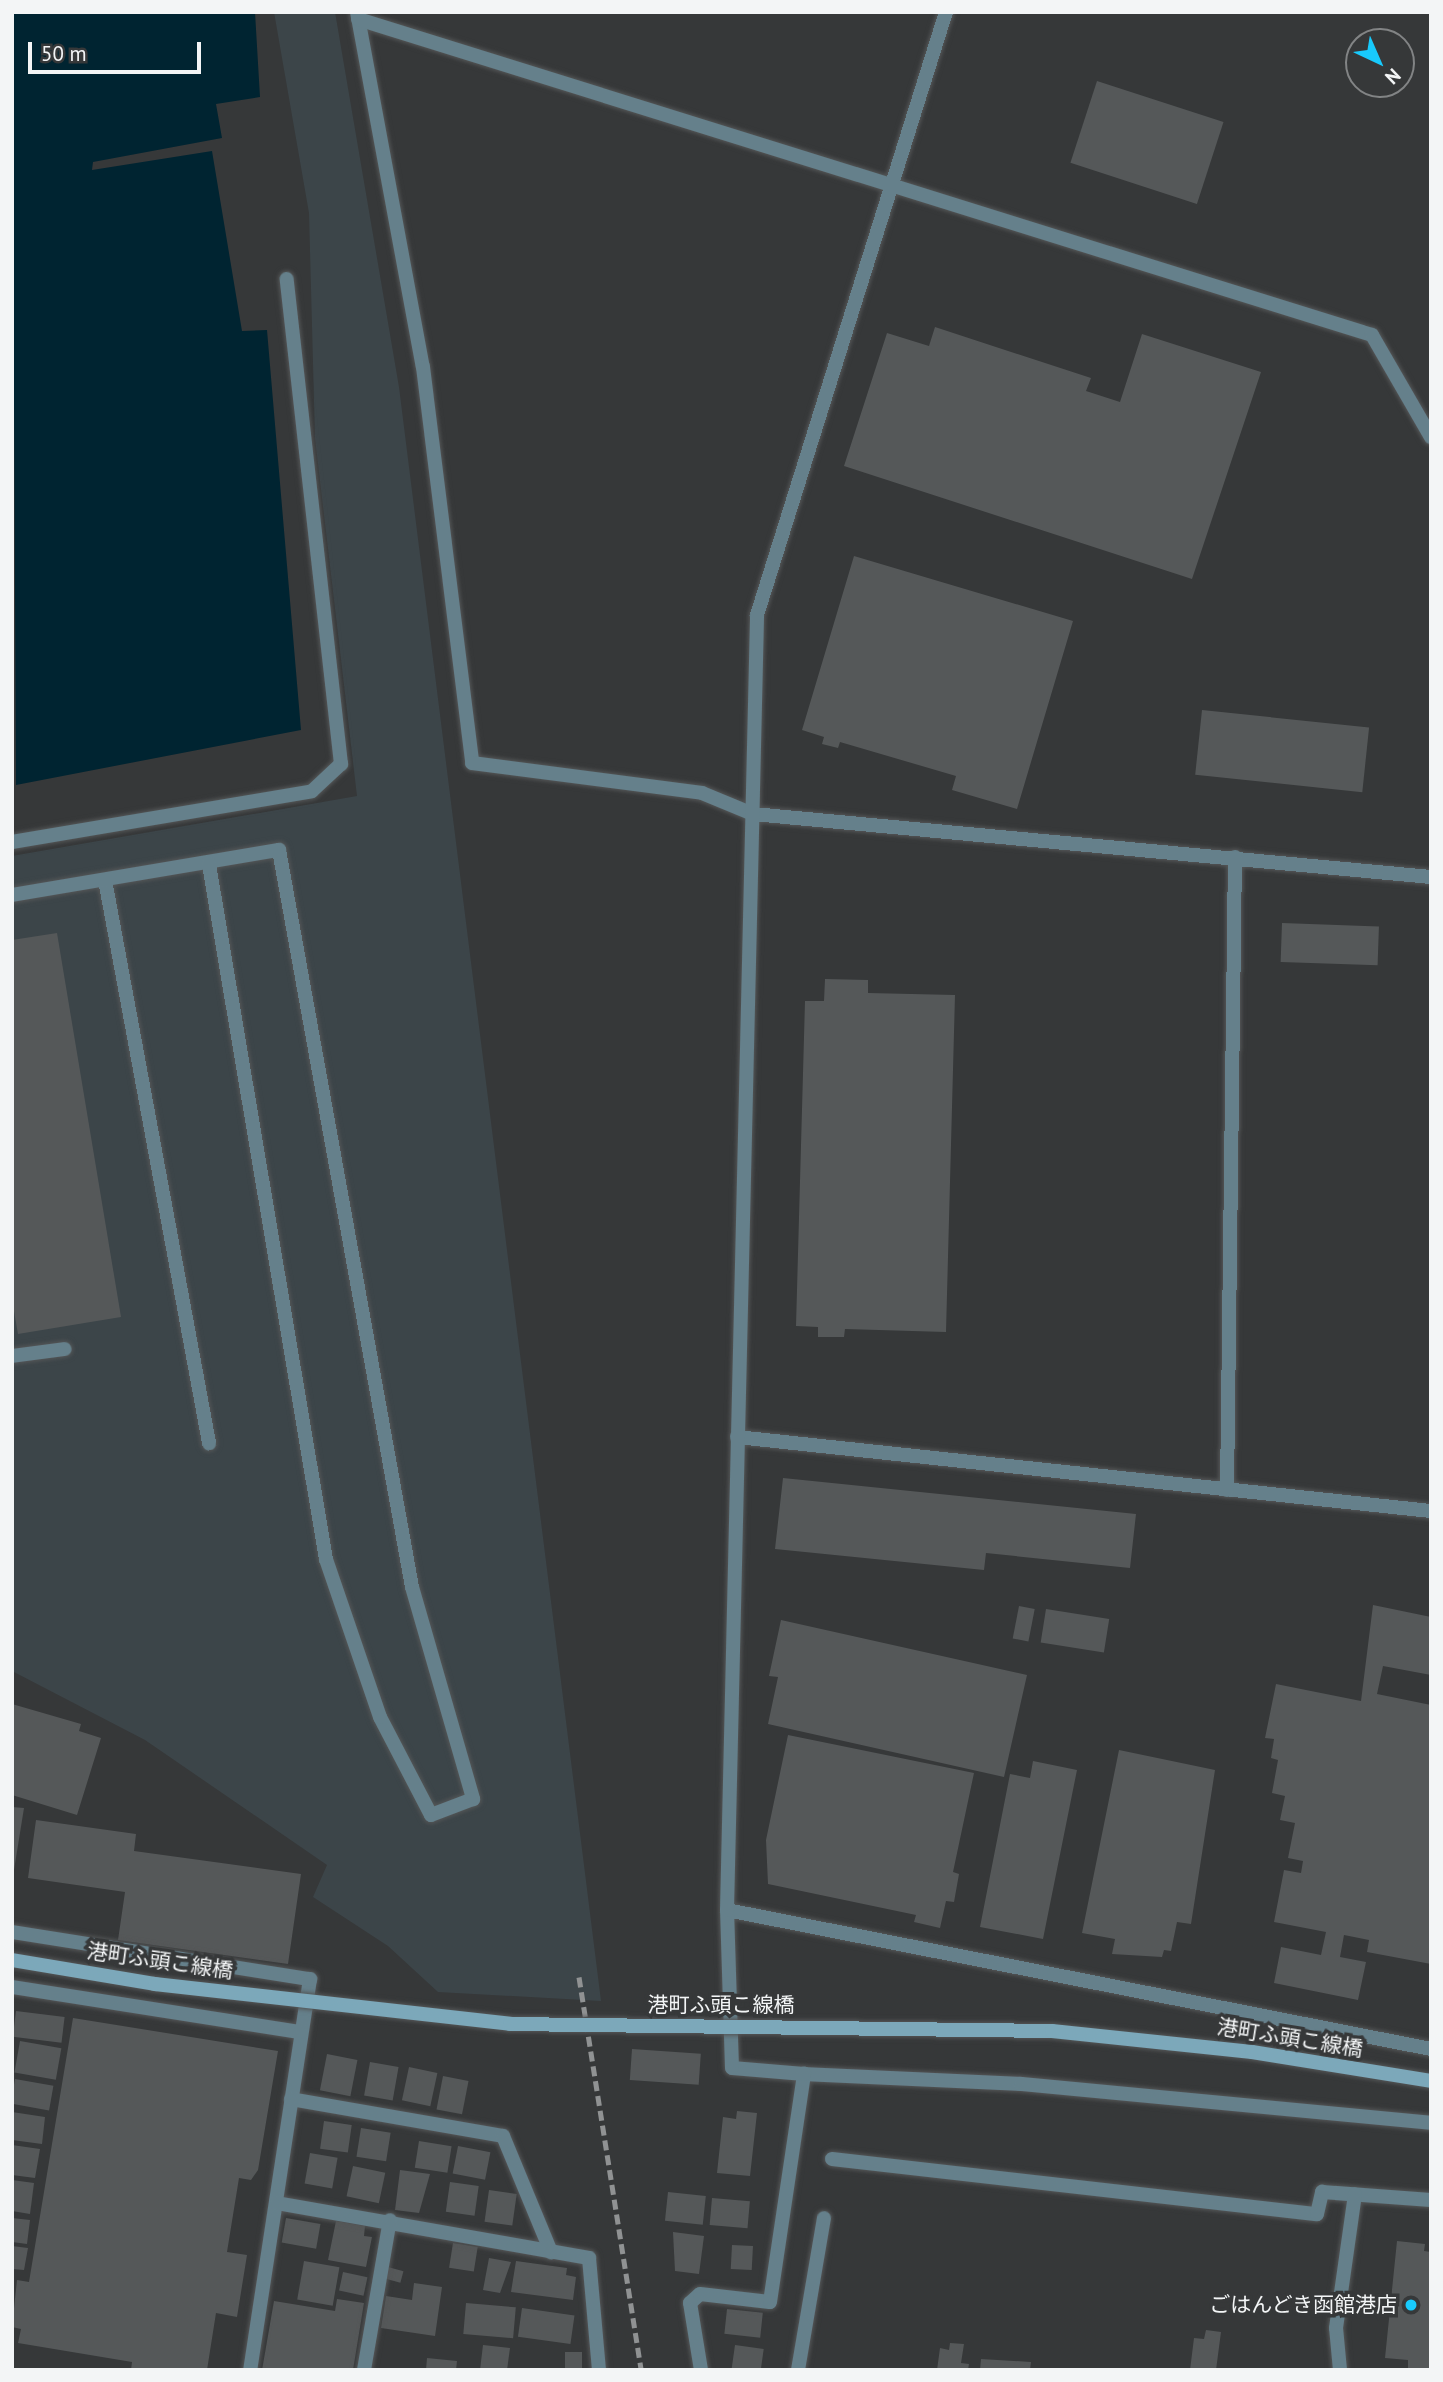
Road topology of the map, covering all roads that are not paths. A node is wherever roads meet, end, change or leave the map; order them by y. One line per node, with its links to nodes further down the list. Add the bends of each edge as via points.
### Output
1 (946, 12): 3 (street)
2 (358, 15): 3 (street); 6 (street, via 423,367 472,763 702,793)
3 (891, 188): 5 (street, via 1372,335); 6 (street, via 757,615)
4 (287, 279): 7 (street, via 341,764 312,791)
5 (1431, 437)
6 (753, 814): 8 (street); 15 (street)
7 (12, 842)
8 (1235, 857): 10 (street); 17 (street)
9 (209, 864): 9 (street, via 326,1559 380,1717 431,1815 473,1800 412,1587 279,850); 11 (street)
10 (1431, 877)
11 (105, 880): 12 (street); 16 (street)
12 (12, 895)
13 (65, 1349): 14 (street)
14 (12, 1356)
15 (737, 1437): 17 (street); 19 (street)
16 (209, 1443)
17 (1227, 1490): 18 (street)
18 (1431, 1511)
19 (727, 1910): 24 (street); 25 (street, via 732,2068)
20 (12, 1931): 23 (street, via 310,1979)
21 (12, 1961): 26 (street, 港町ふ頭こ線橋, bridge, via 155,1984 510,2024 1052,2031 1252,2052)
22 (12, 1987): 23 (street)
23 (302, 2032): 27 (street)
24 (1431, 2049)
25 (804, 2074): 28 (street, via 994,2082); 39 (street, via 770,2302 700,2294 690,2303)
26 (1431, 2081)
27 (291, 2099): 32 (street); 35 (street, via 503,2136)
28 (1431, 2123)
29 (832, 2159): 30 (street, via 1317,2214 1322,2192)
30 (1355, 2194): 31 (street); 41 (street, via 1336,2328)
31 (1431, 2200)
32 (277, 2203): 34 (street); 36 (street)
33 (824, 2218): 40 (street)
34 (390, 2220): 35 (street); 37 (street)
35 (551, 2252): 38 (street, via 589,2258)
36 (250, 2370)
37 (365, 2370)
38 (599, 2370)
39 (701, 2370)
40 (798, 2370)
41 (1340, 2370)

